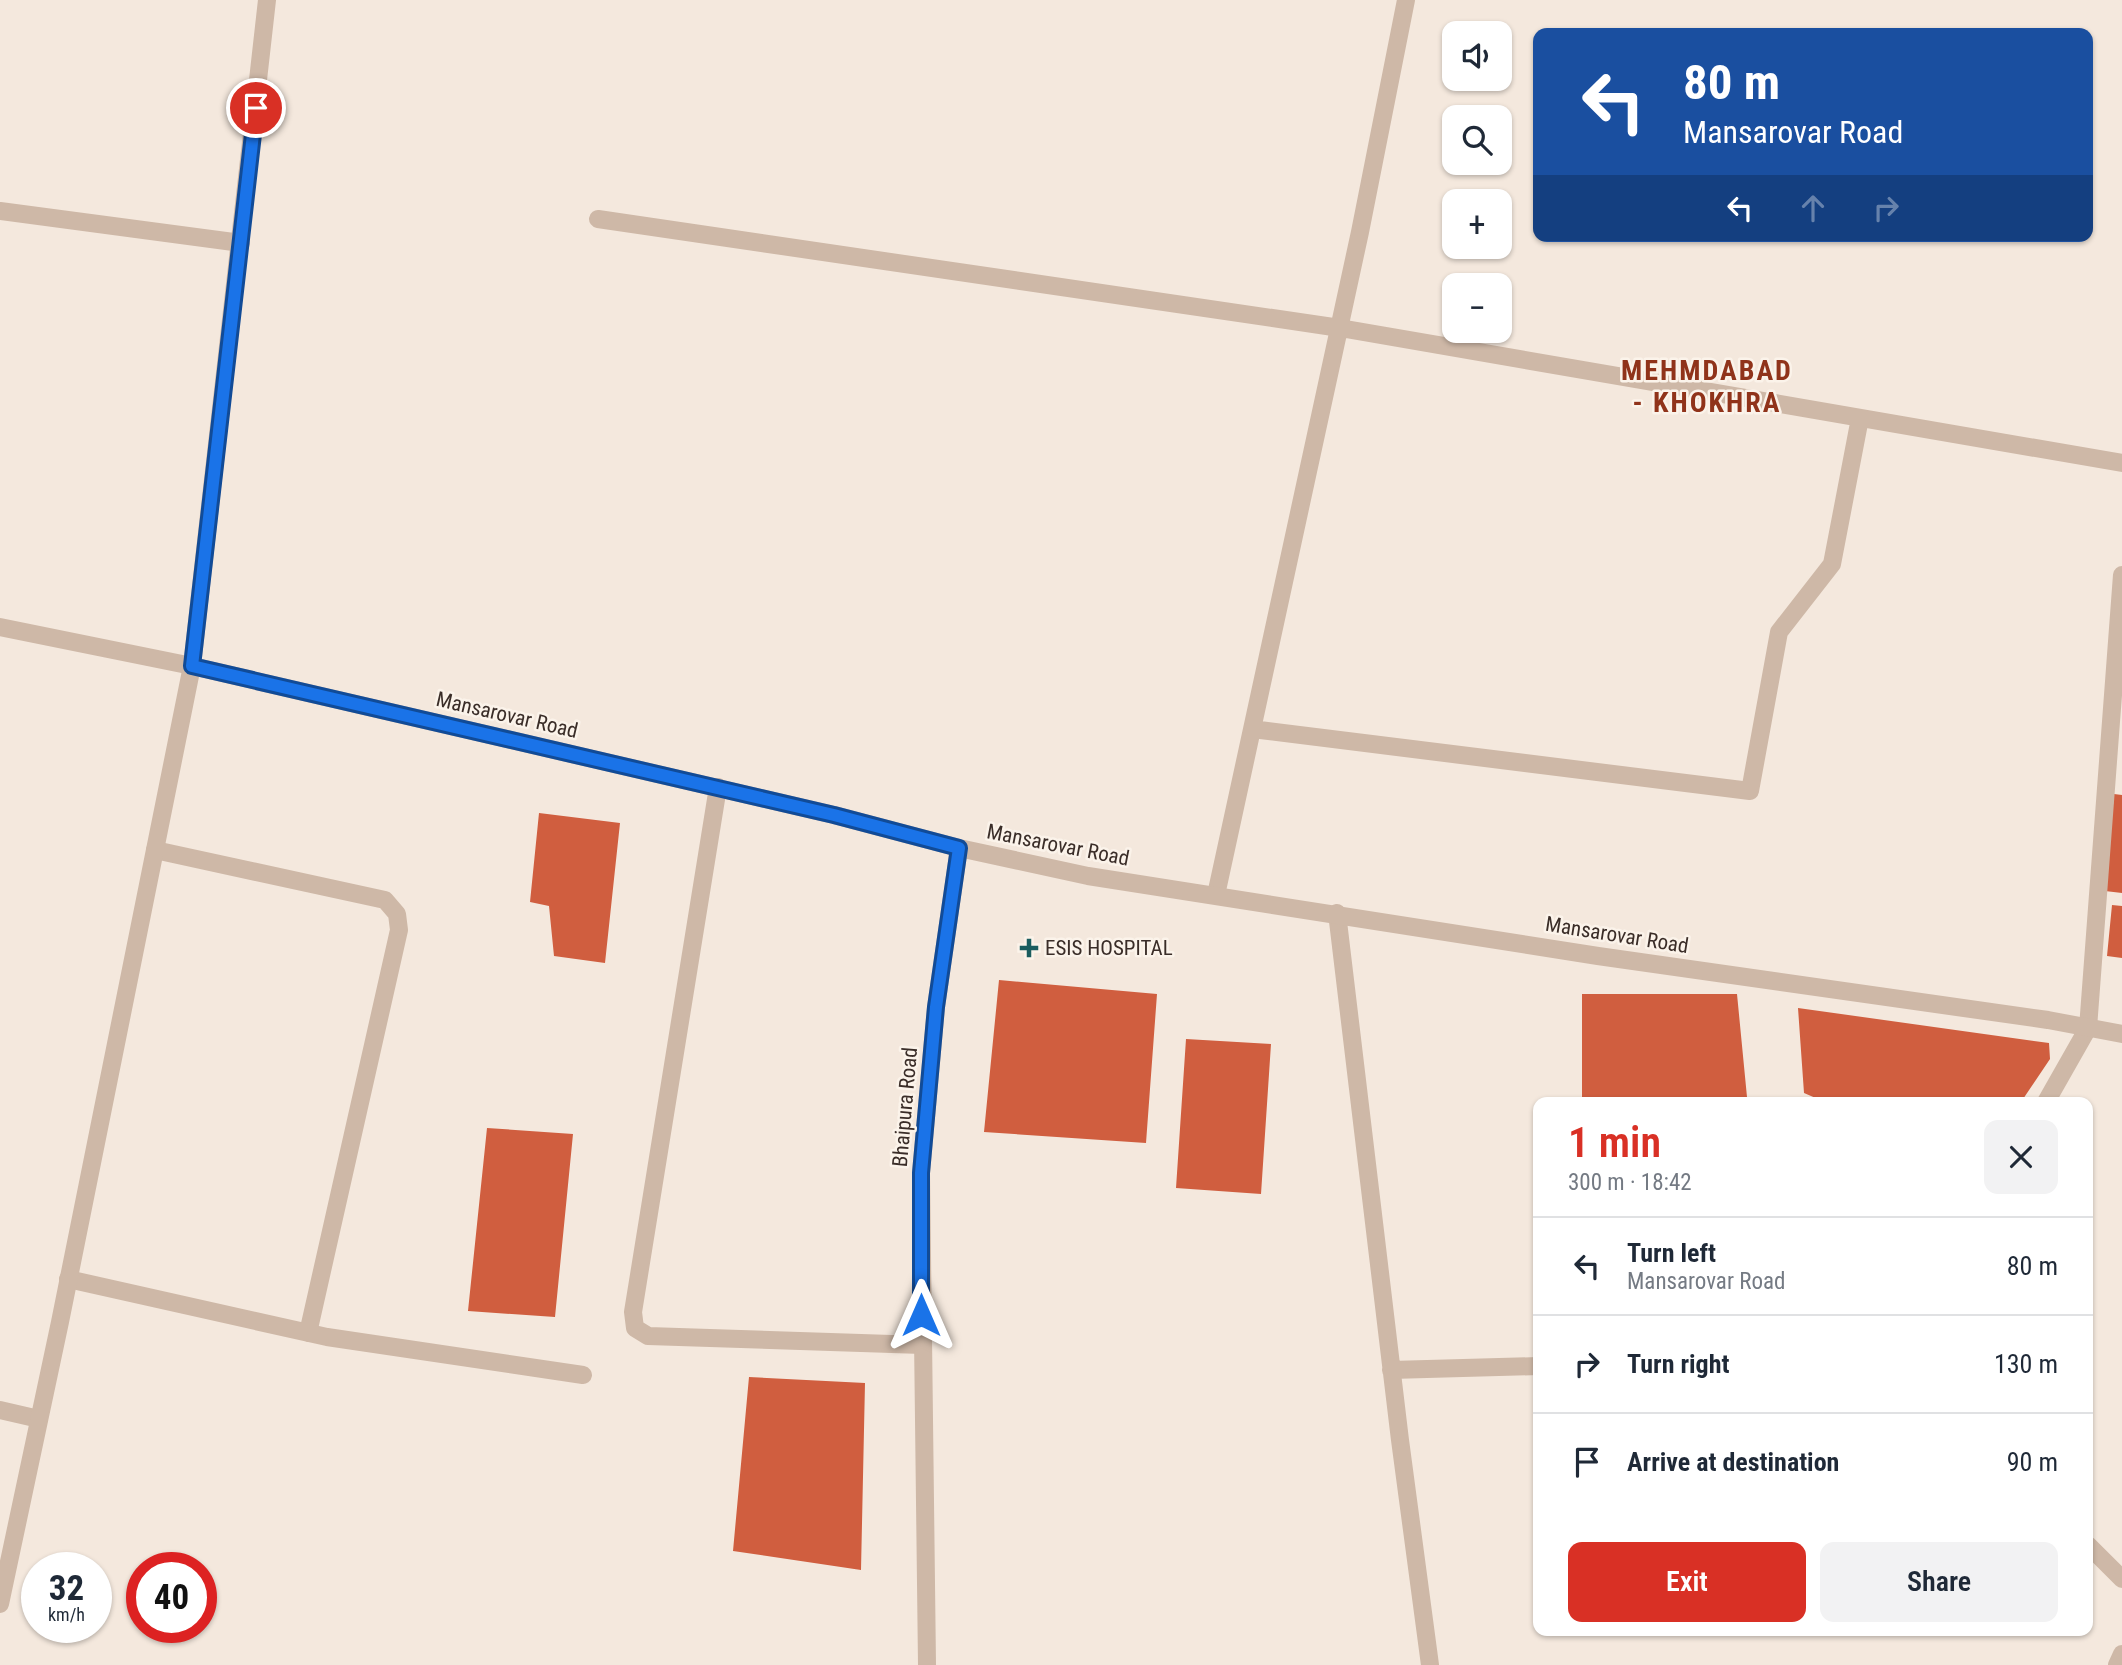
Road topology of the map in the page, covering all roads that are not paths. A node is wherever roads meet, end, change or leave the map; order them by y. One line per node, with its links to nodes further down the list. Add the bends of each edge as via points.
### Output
1 (267, 0): 5 (street)
2 (1406, 0): 6 (street)
3 (0, 211): 5 (street)
4 (598, 219): 6 (street)
5 (242, 243): 12 (street)
6 (1340, 328): 7 (street); 13 (street)
7 (1860, 418): 8 (street); 13 (street, via 1832,564 1779,632 1750,791)
8 (2122, 463)
9 (2122, 575): 10 (street)
10 (2122, 587): 19 (street)
11 (0, 627): 12 (street, Mansarovar Road)
12 (192, 666): 14 (street, Mansarovar Road); 16 (street)
13 (1252, 729): 17 (street)
14 (718, 788): 15 (street, Mansarovar Road); 24 (street, via 633,1312 635,1328 648,1335)
15 (959, 848): 17 (street, Mansarovar Road, via 1088,876); 24 (street, Bhaipura Road, via 936,1007 921,1173)
16 (155, 850): 22 (street); 23 (street, via 384,900 397,914 399,930)
17 (1216, 895): 18 (street, Mansarovar Road)
18 (1337, 913): 19 (street, Mansarovar Road); 26 (street)
19 (2088, 1028): 20 (street, Mansarovar Road); 21 (street)
20 (2122, 1034)
21 (2049, 1097)
22 (68, 1279): 23 (street); 29 (street)
23 (308, 1333): 27 (street)
24 (922, 1345): 34 (street, Bhaipura Road)
25 (1533, 1366): 26 (street)
26 (1391, 1370): 35 (street)
27 (583, 1375)
28 (0, 1410): 29 (street)
29 (39, 1419): 32 (street)
30 (2093, 1550): 31 (street)
31 (2122, 1579)
32 (0, 1604)
33 (2122, 1654): 36 (street)
34 (927, 1665)
35 (1430, 1665)
36 (2117, 1665)

